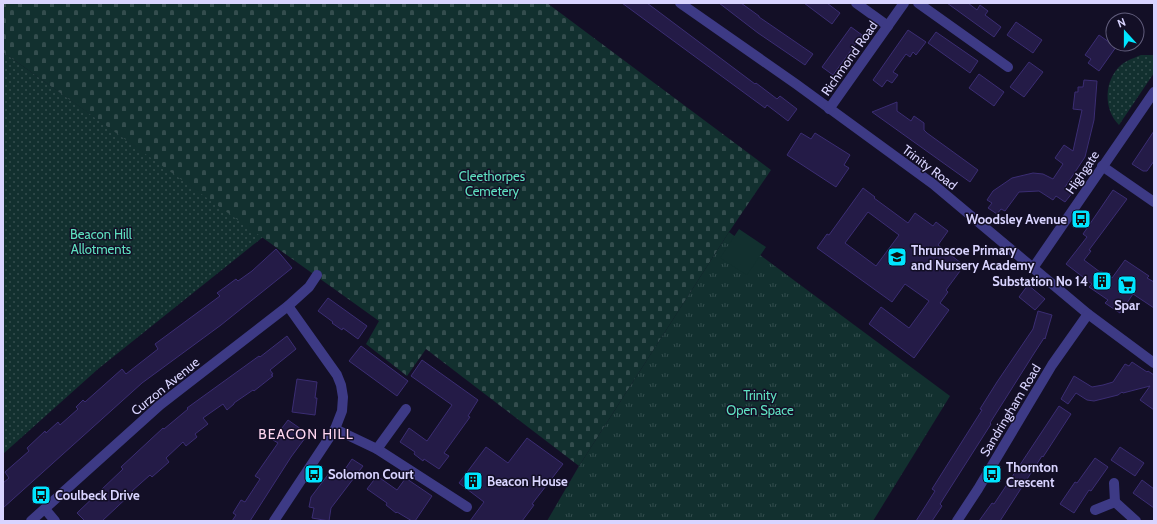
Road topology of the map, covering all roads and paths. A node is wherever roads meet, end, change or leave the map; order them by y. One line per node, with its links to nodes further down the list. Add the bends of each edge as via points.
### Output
1 (680, 3): 8 (street, Trinity Road)
2 (856, 3): 5 (street)
3 (904, 3): 5 (street, Richmond Road)
4 (918, 3): 6 (street)
5 (888, 26): 8 (street, Richmond Road)
6 (1008, 67)
7 (1154, 92): 9 (street, Highgate)
8 (829, 109): 11 (street, Trinity Road, via 933,184)
9 (1102, 166): 10 (street); 11 (street, Highgate)
10 (1154, 202)
11 (1033, 268): 14 (street, Trinity Road)
12 (317, 275): 13 (street, Curzon Avenue, via 309,287)
13 (288, 306): 17 (street, via 337,375 341,385 342,411); 22 (street, Curzon Avenue, via 160,405)
14 (1088, 314): 15 (street, Trinity Road); 27 (street, Sandringham Road, via 1052,365)
15 (1154, 363)
16 (406, 410): 18 (street)
17 (335, 429): 18 (street); 24 (street)
18 (377, 449): 21 (street)
19 (1114, 483): 20 (street)
20 (1115, 502): 23 (street); 28 (street)
21 (467, 507)
22 (45, 509): 25 (street, Curzon Avenue); 26 (street)
23 (1095, 510)
24 (276, 520)
25 (31, 521)
26 (56, 521)
27 (957, 521)
28 (1136, 521)

